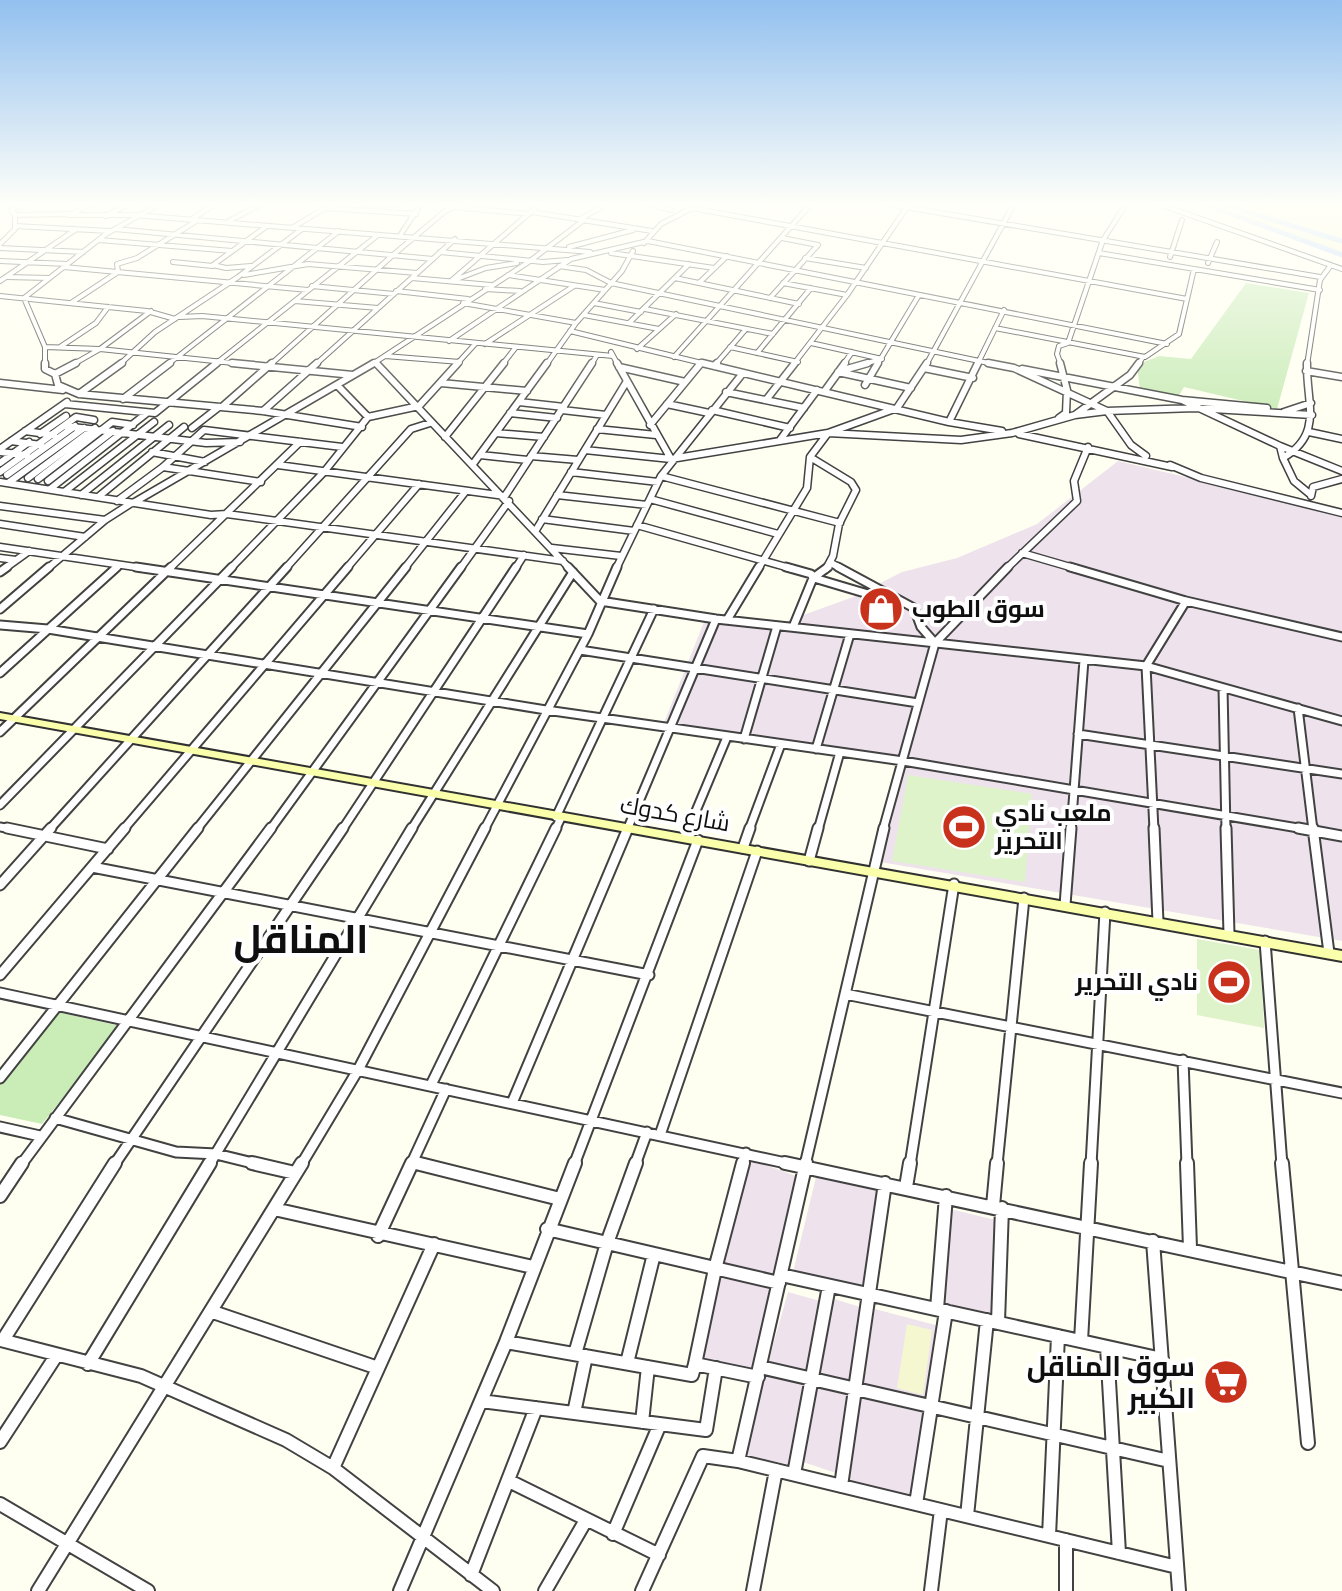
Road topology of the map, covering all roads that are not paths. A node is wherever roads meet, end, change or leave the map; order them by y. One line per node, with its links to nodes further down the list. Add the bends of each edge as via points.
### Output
1 (50, 278): 54 (street)
2 (109, 278): 59 (street)
3 (180, 278): 30 (street)
4 (236, 278): 34 (street)
5 (278, 278): 39 (street)
6 (322, 278): 41 (street)
7 (367, 278): 44 (street)
8 (410, 278): 49 (street)
9 (434, 278): 31 (street)
10 (454, 278): 31 (street)
11 (458, 278): 31 (street)
12 (485, 278): 38 (street)
13 (503, 278): 38 (street)
14 (533, 278): 29 (street)
15 (602, 278): 35 (street)
16 (614, 278): 35 (street)
17 (675, 278): 50 (street)
18 (676, 278): 36 (street)
19 (704, 278): 36 (street)
20 (744, 278): 46 (street)
21 (787, 278): 37 (street)
22 (838, 278): 33 (street)
23 (859, 278): 33 (street)
24 (974, 278): 61 (street)
25 (1075, 278): 32 (street)
26 (1192, 278): 56 (street)
27 (1249, 278): 47 (street)
28 (1320, 278): 47 (street)
29 (539, 279): 40 (street); 48 (street)
30 (197, 280): 34 (street)
31 (451, 281): 38 (street)
32 (1090, 281): 56 (street); 81 (street)
33 (856, 282): 51 (street); 52 (street)
34 (229, 283): 39 (street); 74 (street)
35 (611, 283): 45 (street); 50 (street)
36 (699, 283): 46 (street)
37 (783, 283): 42 (street); 55 (street)
38 (492, 285): 43 (street)
39 (268, 286): 41 (street); 75 (street)
40 (574, 286): 45 (street); 72 (street)
41 (310, 288): 44 (street); 57 (street)
42 (811, 288): 51 (street); 63 (street)
43 (485, 289): 48 (street); 58 (street)
44 (354, 290): 49 (street); 62 (street)
45 (605, 290): 60 (street)
46 (734, 290): 55 (street); 64 (street)
47 (1320, 290): 129 (street)
48 (522, 291): 67 (street)
49 (395, 292): 58 (street); 66 (street)
50 (660, 293): 64 (street); 68 (street)
51 (847, 295): 82 (street)
52 (919, 295): 61 (street); 93 (street)
53 (0, 296): 54 (street)
54 (24, 298): 59 (street); 99 (street)
55 (770, 298): 63 (street)
56 (1187, 299): 98 (street, via 1179,334)
57 (295, 301): 62 (street); 78 (street)
58 (466, 301): 67 (street); 90 (street)
59 (71, 303): 65 (street)
60 (594, 303): 68 (street); 73 (street)
61 (960, 303): 69 (street); 105 (street)
62 (338, 304): 66 (street); 84 (street)
63 (799, 304): 76 (street)
64 (721, 305): 76 (street); 77 (street)
65 (108, 307): 70 (street); 102 (street, via 96,323)
66 (378, 308): 88 (street)
67 (496, 309): 72 (street); 91 (street)
68 (643, 310): 71 (street); 80 (street)
69 (1004, 310): 81 (street); 83 (street)
70 (151, 311): 74 (street); 103 (street)
71 (676, 314): 77 (street); 85 (street)
72 (530, 315): 79 (street); 97 (street)
73 (584, 315): 79 (street); 80 (street)
74 (178, 318): 75 (street); 108 (street)
75 (225, 319): 78 (street); 113 (street)
76 (786, 319): 82 (street); 89 (street)
77 (708, 321): 86 (street); 114 (street)
78 (269, 323): 84 (street); 118 (street)
79 (576, 323): 87 (street)
80 (629, 323): 85 (street)
81 (1075, 324): 96 (street); 98 (street)
82 (824, 326): 93 (street); 95 (street)
83 (995, 328): 96 (street); 117 (street)
84 (310, 329): 88 (street); 123 (street)
85 (659, 329): 104 (street)
86 (746, 329): 89 (street); 101 (street)
87 (570, 331): 92 (street); 106 (street)
88 (351, 332): 90 (street); 128 (street)
89 (773, 334): 109 (street)
90 (413, 338): 91 (street); 111 (street)
91 (449, 341): 94 (street)
92 (606, 342): 104 (street); 112 (street)
93 (893, 342): 105 (street); 116 (street)
94 (476, 343): 97 (street); 120 (street)
95 (811, 343): 107 (street); 121 (street)
96 (1068, 343): 115 (street); 134 (street, via 1059,346 1057,354)
97 (485, 344): 100 (street)
98 (1167, 344): 115 (street)
99 (45, 347): 102 (street); 132 (street, via 45,369)
100 (516, 347): 106 (street); 145 (street)
101 (730, 347): 109 (street); 124 (street)
102 (60, 348): 103 (street)
103 (100, 349): 108 (street); 132 (street)
104 (637, 349): 114 (street)
105 (934, 350): 117 (street); 126 (street)
106 (556, 351): 110 (street); 148 (street)
107 (852, 352): 116 (street); 130 (street)
108 (135, 353): 113 (street); 150 (street)
109 (757, 353): 121 (street)
110 (597, 355): 112 (street); 165 (street)
111 (385, 356): 119 (street); 120 (street)
112 (613, 356): 125 (street)
113 (177, 357): 118 (street); 153 (street)
114 (674, 357): 122 (street)
115 (1143, 357): 146 (street)
116 (882, 359): 130 (street); 137 (street)
117 (980, 360): 127 (street); 136 (street)
118 (222, 361): 123 (street); 156 (street)
119 (375, 362): 133 (street); 162 (street)
120 (460, 362): 142 (street)
121 (798, 362): 140 (street)
122 (701, 363): 124 (street); 139 (street)
123 (268, 366): 128 (street); 163 (street)
124 (714, 366): 131 (street)
125 (619, 367): 138 (street); 139 (street)
126 (924, 368): 136 (street); 147 (street)
127 (1014, 368): 134 (street); 152 (street)
128 (308, 370): 133 (street); 170 (street)
129 (1306, 371): 135 (street); 159 (street)
130 (838, 372): 137 (street); 149 (street)
131 (743, 373): 140 (street); 151 (street)
132 (55, 374): 150 (street, via 58,385)
133 (353, 375): 143 (street)
134 (1065, 376): 146 (street); 152 (street)
135 (1342, 377)
136 (973, 378): 186 (street)
137 (869, 379): 144 (street); 147 (street)
138 (627, 381): 177 (street); 190 (street)
139 (685, 382): 161 (street)
140 (782, 382): 149 (street); 154 (street)
141 (0, 383): 150 (street)
142 (441, 383): 145 (street); 162 (street)
143 (337, 385): 180 (street); 181 (street)
144 (865, 385)
145 (484, 386): 148 (street); 216 (street)
146 (1116, 386): 155 (street); 158 (street)
147 (911, 388): 167 (street)
148 (527, 391): 157 (street)
149 (821, 391): 166 (street); 167 (street)
150 (76, 392): 153 (street); 160 (street)
151 (726, 392): 154 (street); 171 (street)
152 (1068, 393): 158 (street); 187 (street, via 1066,413)
153 (125, 398): 156 (street); 164 (street)
154 (766, 400): 166 (street)
155 (1182, 400): 168 (street); 174 (street)
156 (169, 402): 163 (street); 175 (street)
157 (519, 402): 165 (street); 176 (street)
158 (1092, 403): 172 (street); 178 (street)
159 (1311, 403): 174 (street); 179 (street)
160 (65, 404): 164 (street); 173 (street)
161 (667, 404): 171 (street); 190 (street)
162 (419, 406): 181 (street); 188 (street)
163 (221, 407): 170 (street); 196 (street)
164 (108, 408): 175 (street)
165 (563, 408): 177 (street); 182 (street)
166 (804, 408): 197 (street)
167 (897, 408): 186 (street); 207 (street)
168 (1195, 408): 172 (street); 174 (street); 231 (street)
169 (72, 411): 173 (street)
170 (263, 411): 180 (street)
171 (711, 411): 197 (street); 255 (street)
172 (1107, 411): 178 (street); 266 (street, via 1126,443)
173 (53, 412): 201 (street); 204 (street, via 66,416)
174 (1283, 412): 179 (street)
175 (148, 413): 184 (street)
176 (510, 413): 182 (street); 206 (street)
177 (606, 415): 199 (street)
178 (1075, 415): 187 (street)
179 (1312, 415): 203 (street)
180 (283, 416): 194 (street); 215 (street)
181 (368, 417): 194 (street)
182 (557, 418): 217 (street)
183 (85, 419): 191 (street, via 76,417); 192 (street); 195 (street, via 94,420)
184 (131, 422): 185 (street); 198 (street); 202 (street); 205 (street)
185 (154, 422): 189 (street); 209 (street)
186 (949, 422): 208 (street)
187 (1054, 422): 208 (street)
188 (430, 423): 216 (street); 282 (street, via 411,429)
189 (169, 425): 193 (street); 214 (street)
190 (650, 425): 211 (street)
191 (64, 426): 192 (street); 210 (street)
192 (74, 426): 195 (street); 212 (street)
193 (184, 427): 196 (street); 219 (street)
194 (362, 427): 233 (street)
195 (84, 428): 198 (street); 213 (street)
196 (192, 428): 200 (street)
197 (790, 428): 222 (street)
198 (97, 429): 202 (street); 218 (street); 221 (street)
199 (597, 429): 211 (street); 239 (street)
200 (204, 430): 215 (street); 224 (street)
201 (25, 431): 204 (street); 223 (street)
202 (113, 431): 205 (street); 228 (street)
203 (1309, 432): 220 (street); 242 (street)
204 (42, 433): 210 (street); 227 (street)
205 (122, 433): 209 (street); 228 (street)
206 (496, 433): 217 (street); 248 (street)
207 (828, 433): 208 (street, via 944,440); 222 (street); 250 (street)
208 (1012, 433): 234 (street)
209 (139, 434): 214 (street); 235 (street)
210 (52, 435): 212 (street); 229 (street)
211 (656, 435): 255 (street)
212 (61, 436): 213 (street); 230 (street)
213 (71, 437): 218 (street); 232 (street)
214 (155, 437): 219 (street); 241 (street)
215 (250, 437): 225 (street); 226 (street)
216 (445, 437): 261 (street)
217 (544, 437): 252 (street)
218 (81, 438): 221 (street); 236 (street)
219 (170, 439): 224 (street); 244 (street)
220 (1342, 439)
221 (90, 440): 228 (street); 238 (street)
222 (780, 440): 255 (street)
223 (11, 441): 227 (street); 237 (street)
224 (190, 441): 225 (street); 247 (street)
225 (241, 442): 259 (street)
226 (300, 442): 233 (street); 263 (street)
227 (28, 443): 229 (street); 245 (street)
228 (105, 443): 235 (street); 240 (street); 243 (street)
229 (38, 444): 230 (street); 246 (street)
230 (48, 446): 232 (street); 249 (street)
231 (1280, 446): 242 (street); 253 (street)
232 (58, 447): 236 (street); 251 (street)
233 (342, 447): 275 (street)
234 (1088, 447): 266 (street); 321 (street, via 1073,485 1077,501)
235 (121, 448): 241 (street); 269 (street)
236 (67, 449): 238 (street); 254 (street)
237 (0, 450): 245 (street)
238 (76, 450): 240 (street); 256 (street)
239 (585, 450): 255 (street); 257 (street)
240 (87, 451): 243 (street); 260 (street)
241 (138, 451): 244 (street); 271 (street)
242 (1296, 452): 253 (street); 272 (street)
243 (97, 453): 260 (street)
244 (154, 453): 247 (street); 278 (street)
245 (13, 454): 246 (street); 258 (street)
246 (24, 455): 249 (street); 262 (street)
247 (175, 455): 259 (street); 265 (street)
248 (480, 455): 252 (street); 261 (street)
249 (33, 456): 251 (street); 264 (street)
250 (810, 457): 302 (street, via 807,488); 308 (street, via 856,490)
251 (44, 458): 254 (street); 267 (street)
252 (530, 458): 257 (street); 296 (street)
253 (1283, 458): 294 (street, via 1294,481)
254 (53, 459): 256 (street); 268 (street)
255 (671, 459): 285 (street)
256 (63, 460): 260 (street); 270 (street)
257 (578, 460): 276 (street)
258 (0, 463): 262 (street)
259 (206, 463): 274 (street)
260 (78, 464): 269 (street); 273 (street); 277 (street)
261 (473, 464): 296 (street)
262 (10, 465): 264 (street); 279 (street)
263 (278, 465): 275 (street); 287 (street)
264 (19, 466): 267 (street); 279 (street)
265 (163, 467): 274 (street); 281 (street)
266 (1172, 467): 300 (street)
267 (29, 468): 268 (street); 280 (street)
268 (39, 469): 270 (street); 283 (street)
269 (95, 469): 271 (street); 291 (street)
270 (49, 470): 273 (street); 284 (street)
271 (112, 471): 278 (street); 292 (street)
272 (1342, 471)
273 (59, 472): 277 (street); 289 (street)
274 (190, 472): 287 (street); 299 (street)
275 (324, 472): 282 (street); 307 (street)
276 (571, 472): 285 (street); 293 (street)
277 (70, 473): 289 (street)
278 (129, 474): 281 (street); 295 (street)
279 (3, 477): 280 (street); 289 (street)
280 (17, 477): 283 (street)
281 (149, 477): 297 (street)
282 (368, 477): 288 (street); 311 (street)
283 (28, 478): 284 (street)
284 (38, 479): 289 (street)
285 (659, 479): 298 (street); 302 (street)
286 (1342, 479): 294 (street, via 1313,487)
287 (261, 482): 304 (street)
288 (419, 484): 290 (street); 314 (street)
289 (49, 485): 291 (street)
290 (466, 491): 296 (street); 316 (street)
291 (64, 492): 292 (street)
292 (81, 495): 295 (street)
293 (557, 495): 298 (street); 305 (street)
294 (1311, 495): 300 (street)
295 (98, 497): 297 (street)
296 (507, 498): 312 (street); 318 (street)
297 (117, 501): 299 (street)
298 (648, 502): 310 (street); 313 (street)
299 (132, 503): 304 (street); 306 (street)
300 (1309, 505): 303 (street)
301 (0, 506): 306 (street)
302 (795, 511): 308 (street); 313 (street)
303 (1342, 513)
304 (227, 514): 307 (street); 332 (street)
305 (542, 519): 310 (street); 312 (street)
306 (105, 520): 315 (street)
307 (273, 521): 311 (street); 335 (street)
308 (840, 523): 329 (street)
309 (0, 524): 315 (street)
310 (636, 528): 323 (street); 327 (street)
311 (321, 529): 314 (street); 336 (street)
312 (536, 530): 319 (street)
313 (778, 534): 327 (street)
314 (375, 535): 316 (street); 338 (street)
315 (85, 537): 324 (street)
316 (424, 541): 318 (street); 341 (street)
317 (0, 547): 320 (street)
318 (474, 548): 322 (street); 344 (street)
319 (552, 548): 323 (street); 328 (street)
320 (29, 551): 324 (street); 326 (street)
321 (1022, 553): 340 (street); 357 (street)
322 (524, 555): 328 (street); 345 (street)
323 (621, 556): 339 (street)
324 (60, 557): 330 (street); 342 (street)
325 (0, 558): 326 (street)
326 (16, 560): 331 (street)
327 (762, 560): 334 (street); 347 (street)
328 (564, 561): 333 (street)
329 (831, 563): 334 (street); 337 (street)
330 (119, 565): 332 (street); 352 (street)
331 (1, 570)
332 (167, 572): 335 (street); 355 (street)
333 (573, 572): 339 (street); 350 (street)
334 (813, 578): 337 (street); 351 (street)
335 (216, 581): 336 (street); 358 (street)
336 (266, 588): 338 (street); 360 (street)
337 (881, 593): 357 (street, via 914,608)
338 (322, 596): 341 (street); 363 (street)
339 (600, 601): 343 (street); 353 (street)
340 (1186, 601): 356 (street); 364 (street)
341 (376, 603): 344 (street); 367 (street)
342 (0, 609)
343 (654, 609): 346 (street); 361 (street)
344 (429, 610): 345 (street); 369 (street)
345 (482, 618): 350 (street); 372 (street)
346 (716, 619): 347 (street); 365 (street)
347 (727, 620): 349 (street)
348 (0, 625): 352 (street)
349 (777, 626): 351 (street); 368 (street, via 763,664)
350 (535, 627): 353 (street); 373 (street)
351 (793, 627): 354 (street)
352 (48, 629): 355 (street); 366 (street)
353 (588, 634): 359 (street)
354 (850, 634): 357 (street); 371 (street)
355 (100, 637): 358 (street); 377 (street)
356 (1342, 637)
357 (935, 643): 362 (street); 374 (street)
358 (155, 646): 360 (street); 381 (street)
359 (580, 650): 361 (street); 376 (street)
360 (207, 655): 363 (street); 386 (street)
361 (633, 656): 365 (street); 378 (street)
362 (1084, 660): 364 (street); 383 (street)
363 (264, 664): 367 (street); 390 (street)
364 (1146, 666): 370 (street); 387 (street)
365 (693, 669): 368 (street); 380 (street)
366 (0, 673)
367 (320, 673): 369 (street); 393 (street)
368 (763, 680): 371 (street); 385 (street)
369 (378, 683): 372 (street); 396 (street)
370 (1223, 688): 375 (street); 392 (street)
371 (833, 690): 374 (street); 389 (street)
372 (433, 691): 373 (street); 398 (street)
373 (493, 701): 376 (street); 400 (street)
374 (918, 703): 394 (street)
375 (1298, 708): 379 (street); 395 (street)
376 (546, 710): 378 (street); 403 (street)
377 (7, 718): 381 (street, شارع كدوك); 382 (street)
378 (603, 719): 380 (street); 405 (street)
379 (1342, 721)
380 (671, 729): 384 (street); 407 (street)
381 (73, 730): 386 (street, شارع كدوك); 402 (street)
382 (0, 732)
383 (1078, 734): 387 (street); 399 (street)
384 (727, 737): 385 (street); 411 (street)
385 (744, 739): 388 (street)
386 (131, 740): 390 (street, شارع كدوك); 409 (street)
387 (1150, 743): 392 (street); 401 (street)
388 (781, 744): 389 (street); 413 (street)
389 (816, 749): 391 (street)
390 (192, 751): 393 (street, شارع كدوك); 412 (street)
391 (840, 752): 394 (street); 414 (street)
392 (1225, 755): 395 (street); 404 (street)
393 (251, 760): 396 (street, شارع كدوك); 417 (street)
394 (903, 761): 399 (street); 416 (street)
395 (1306, 769): 397 (street); 408 (street)
396 (314, 772): 398 (street, شارع كدوك); 420 (street)
397 (1342, 774)
398 (374, 783): 400 (street, شارع كدوك); 422 (street)
399 (1074, 788): 401 (street); 423 (street)
400 (433, 794): 403 (street, شارع كدوك); 425 (street)
401 (1153, 803): 404 (street); 426 (street)
402 (0, 805)
403 (499, 806): 405 (street, شارع كدوك); 427 (street)
404 (1226, 816): 408 (street); 428 (street)
405 (559, 817): 407 (street, شارع كدوك); 430 (street)
406 (0, 827): 409 (street)
407 (629, 827): 411 (street, شارع كدوك); 432 (street)
408 (1314, 831): 410 (street); 431 (street)
409 (44, 836): 412 (street); 419 (street)
410 (1342, 836)
411 (692, 838): 413 (street, شارع كدوك); 434 (street)
412 (108, 849): 415 (street)
413 (750, 850): 414 (street, شارع كدوك); 456 (street)
414 (809, 861): 416 (street, شارع كدوك)
415 (92, 867): 417 (street); 433 (street)
416 (872, 871): 418 (street, شارع كدوك); 436 (street)
417 (158, 880): 420 (street); 437 (street)
418 (954, 884): 421 (street, شارع كدوك); 438 (street)
419 (0, 885)
420 (225, 892): 422 (street); 439 (street)
421 (1024, 898): 423 (street, شارع كدوك); 440 (street)
422 (293, 905): 425 (street); 441 (street)
423 (1065, 905): 424 (street, شارع كدوك)
424 (1105, 912): 426 (street, شارع كدوك); 442 (street)
425 (358, 918): 427 (street); 443 (street)
426 (1158, 922): 428 (street, شارع كدوك)
427 (433, 931): 430 (street); 445 (street)
428 (1229, 934): 429 (street, شارع كدوك)
429 (1265, 941): 431 (street, شارع كدوك); 447 (street)
430 (501, 945): 432 (street); 448 (street)
431 (1336, 954)
432 (573, 959): 434 (street); 451 (street)
433 (0, 975)
434 (649, 975): 453 (street)
435 (0, 993): 437 (street)
436 (845, 994): 438 (street); 462 (street)
437 (59, 1005): 439 (street); 446 (street)
438 (935, 1012): 440 (street); 465 (street)
439 (128, 1020): 441 (street); 452 (street)
440 (1010, 1027): 442 (street); 469 (street)
441 (199, 1036): 443 (street); 458 (street)
442 (1099, 1044): 444 (street); 471 (street)
443 (278, 1052): 445 (street); 460 (street)
444 (1183, 1060): 447 (street); 477 (street)
445 (358, 1070): 448 (street); 463 (street)
446 (0, 1078)
447 (1274, 1078): 450 (street); 481 (street)
448 (431, 1085): 449 (street)
449 (446, 1089): 451 (street); 461 (street)
450 (1342, 1093)
451 (512, 1103): 453 (street)
452 (55, 1118): 457 (street); 458 (street)
453 (593, 1120): 455 (street); 468 (street)
454 (0, 1127): 457 (street)
455 (647, 1132): 456 (street); 475 (street)
456 (660, 1135): 459 (street)
457 (40, 1136): 466 (street)
458 (130, 1139): 460 (street, via 176,1152); 490 (street)
459 (746, 1153): 462 (street); 480 (street)
460 (216, 1154): 463 (street); 498 (street)
461 (413, 1162): 468 (street); 473 (street)
462 (806, 1166): 464 (street); 482 (street)
463 (295, 1173): 470 (street)
464 (885, 1183): 465 (street); 485 (street)
465 (906, 1187): 467 (street)
466 (0, 1196)
467 (946, 1196): 469 (street); 486 (street)
468 (560, 1199): 472 (street)
469 (998, 1207): 471 (street); 488 (street)
470 (274, 1209): 473 (street); 487 (street)
471 (1089, 1228): 474 (street); 491 (street)
472 (547, 1229): 475 (street); 479 (street)
473 (378, 1236): 476 (street)
474 (1153, 1241): 477 (street); 496 (street)
475 (607, 1243): 478 (street); 494 (street)
476 (434, 1244): 479 (street); 501 (street)
477 (1190, 1248): 481 (street)
478 (654, 1254): 480 (street); 497 (street)
479 (533, 1267): 492 (street)
480 (715, 1269): 482 (street); 499 (street)
481 (1293, 1272): 483 (street); 516 (street)
482 (780, 1279): 484 (street); 503 (street)
483 (1342, 1283)
484 (829, 1286): 485 (street); 504 (street)
485 (871, 1296): 486 (street); 506 (street)
486 (942, 1310): 488 (street); 508 (street)
487 (213, 1312): 501 (street); 505 (street)
488 (993, 1321): 489 (street); 511 (street)
489 (1058, 1336): 491 (street); 514 (street)
490 (2, 1340): 495 (street)
491 (1081, 1341): 493 (street)
492 (506, 1342): 494 (street); 507 (street)
493 (1107, 1347): 496 (street); 517 (street)
494 (581, 1355): 497 (street); 510 (street)
495 (56, 1356): 498 (street); 515 (street)
496 (1162, 1359): 519 (street)
497 (627, 1363): 500 (street)
498 (88, 1364): 505 (street)
499 (695, 1364): 500 (street, via 692,1375); 502 (street)
500 (648, 1367): 512 (street)
501 (378, 1368): 520 (street)
502 (716, 1368): 503 (street); 513 (street, via 706,1430)
503 (759, 1372): 504 (street); 518 (street)
504 (812, 1379): 506 (street); 522 (street)
505 (165, 1387): 520 (street, via 274,1434); 534 (street)
506 (856, 1389): 508 (street); 524 (street)
507 (481, 1401): 509 (street); 532 (street)
508 (931, 1406): 511 (street); 526 (street)
509 (536, 1408): 510 (street); 523 (street)
510 (574, 1413): 512 (street)
511 (977, 1417): 514 (street); 528 (street)
512 (642, 1422): 513 (street)
513 (660, 1424): 530 (street)
514 (1053, 1434): 517 (street); 531 (street)
515 (0, 1442)
516 (1308, 1443)
517 (1111, 1447): 519 (street); 535 (street)
518 (738, 1461): 521 (street); 536 (street, via 703,1456)
519 (1169, 1461): 537 (street)
520 (333, 1468): 532 (street)
521 (776, 1470): 522 (street); 545 (street)
522 (794, 1474): 524 (street)
523 (509, 1481): 529 (street); 538 (street)
524 (841, 1486): 526 (street)
525 (0, 1504): 534 (street)
526 (916, 1504): 527 (street)
527 (941, 1510): 528 (street); 546 (street)
528 (967, 1516): 531 (street)
529 (586, 1520): 530 (street); 543 (street)
530 (613, 1534): 536 (street)
531 (1049, 1536): 533 (street)
532 (425, 1537): 538 (street); 541 (street)
533 (1066, 1540): 535 (street); 547 (street)
534 (67, 1544): 539 (street); 540 (street)
535 (1119, 1553): 537 (street)
536 (659, 1555): 544 (street)
537 (1177, 1567): 548 (street)
538 (471, 1575): 542 (street)
539 (38, 1591)
540 (148, 1591)
541 (400, 1591)
542 (493, 1591)
543 (545, 1591)
544 (642, 1591)
545 (753, 1591)
546 (931, 1591)
547 (1066, 1591)
548 (1179, 1591)

